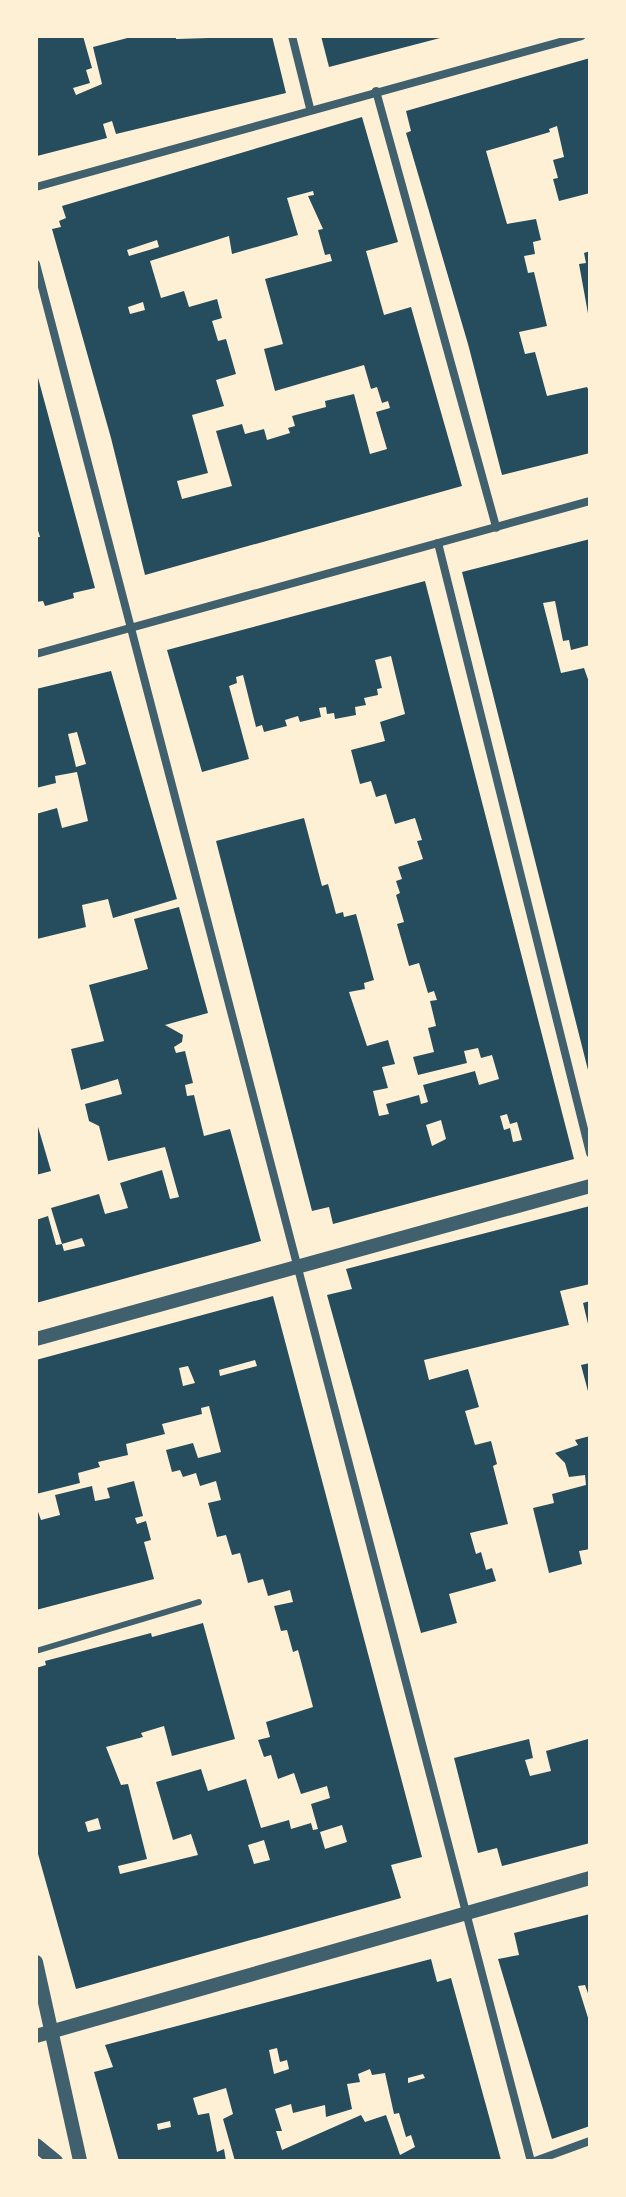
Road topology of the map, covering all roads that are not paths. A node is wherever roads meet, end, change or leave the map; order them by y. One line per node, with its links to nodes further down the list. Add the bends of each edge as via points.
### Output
1 (292, 36): 4 (street)
2 (582, 36): 3 (street)
3 (376, 91): 4 (street); 8 (street)
4 (310, 108): 5 (street)
5 (36, 187)
6 (36, 264): 10 (street)
7 (590, 501): 8 (street)
8 (496, 528): 9 (street)
9 (438, 543): 10 (street); 12 (street)
10 (130, 627): 11 (street); 14 (street)
11 (36, 654)
12 (590, 1153)
13 (590, 1186): 14 (street)
14 (297, 1267): 15 (street); 19 (street)
15 (36, 1339)
16 (199, 1602): 17 (lane)
17 (36, 1651)
18 (590, 1878): 19 (street)
19 (466, 1914): 21 (street); 27 (street)
20 (36, 1962): 21 (street)
21 (53, 2031): 22 (street); 26 (street)
22 (36, 2036)
23 (590, 2141): 27 (street)
24 (36, 2145): 25 (street)
25 (56, 2161)
26 (80, 2161)
27 (533, 2161)

